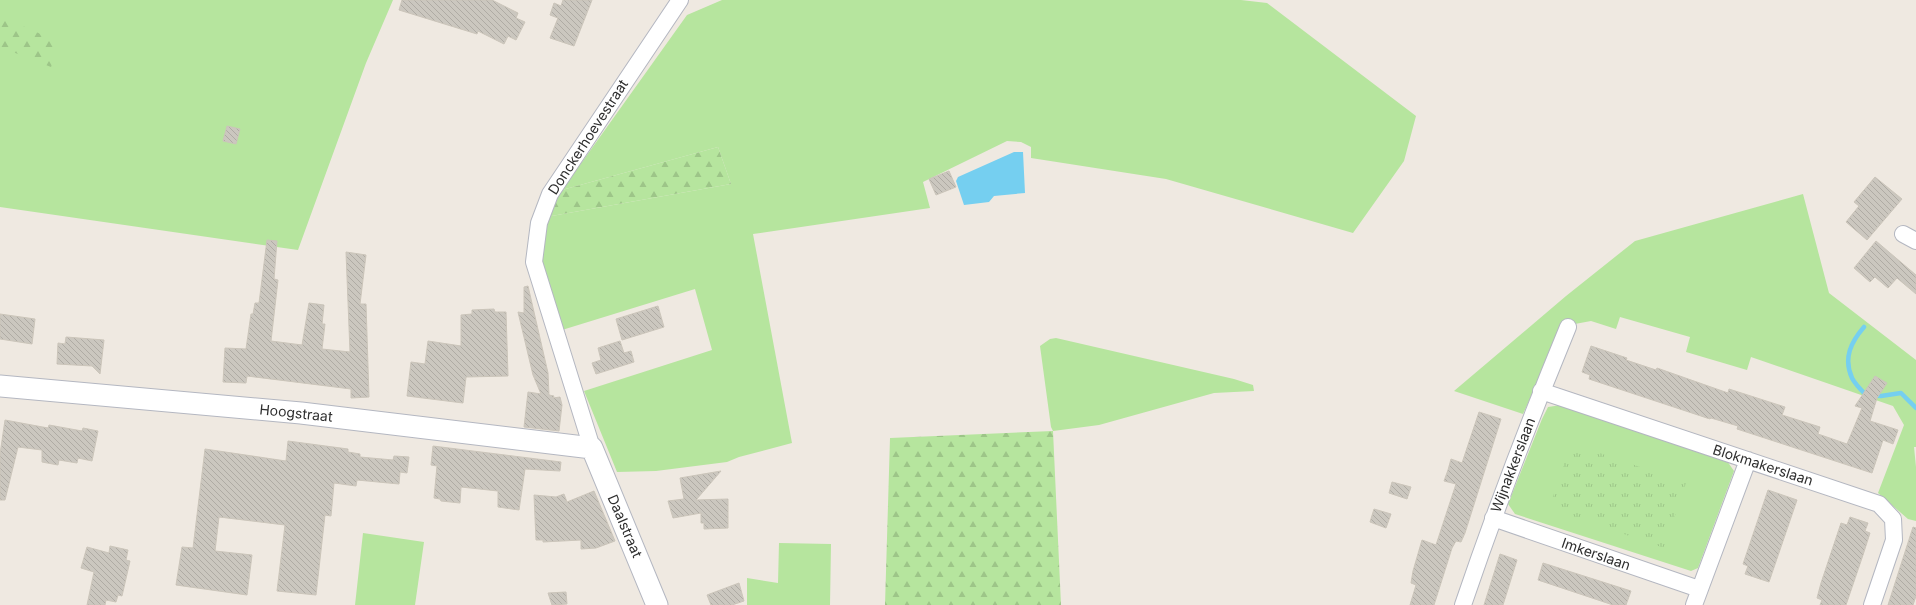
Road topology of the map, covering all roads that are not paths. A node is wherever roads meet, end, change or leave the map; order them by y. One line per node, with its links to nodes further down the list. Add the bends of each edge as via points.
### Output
1 (680, 0): 5 (street, Donckerhoevestraat, via 550,194 540,223 534,262)
2 (1568, 328): 4 (street, Wijnakkerslaan)
3 (0, 386): 5 (street, Hoogstraat, via 301,413)
4 (1541, 391): 6 (street, Blokmakerslaan); 7 (street, Wijnakkerslaan)
5 (592, 448): 9 (street, Daalstraat)
6 (1748, 460): 8 (street); 12 (street, Blokmakerslaan, via 1879,504 1893,519 1894,540)
7 (1493, 518): 8 (street, Imkerslaan); 10 (street, Wijnakkerslaan)
8 (1699, 589): 11 (street)
9 (657, 605)
10 (1463, 605)
11 (1694, 605)
12 (1872, 605)

